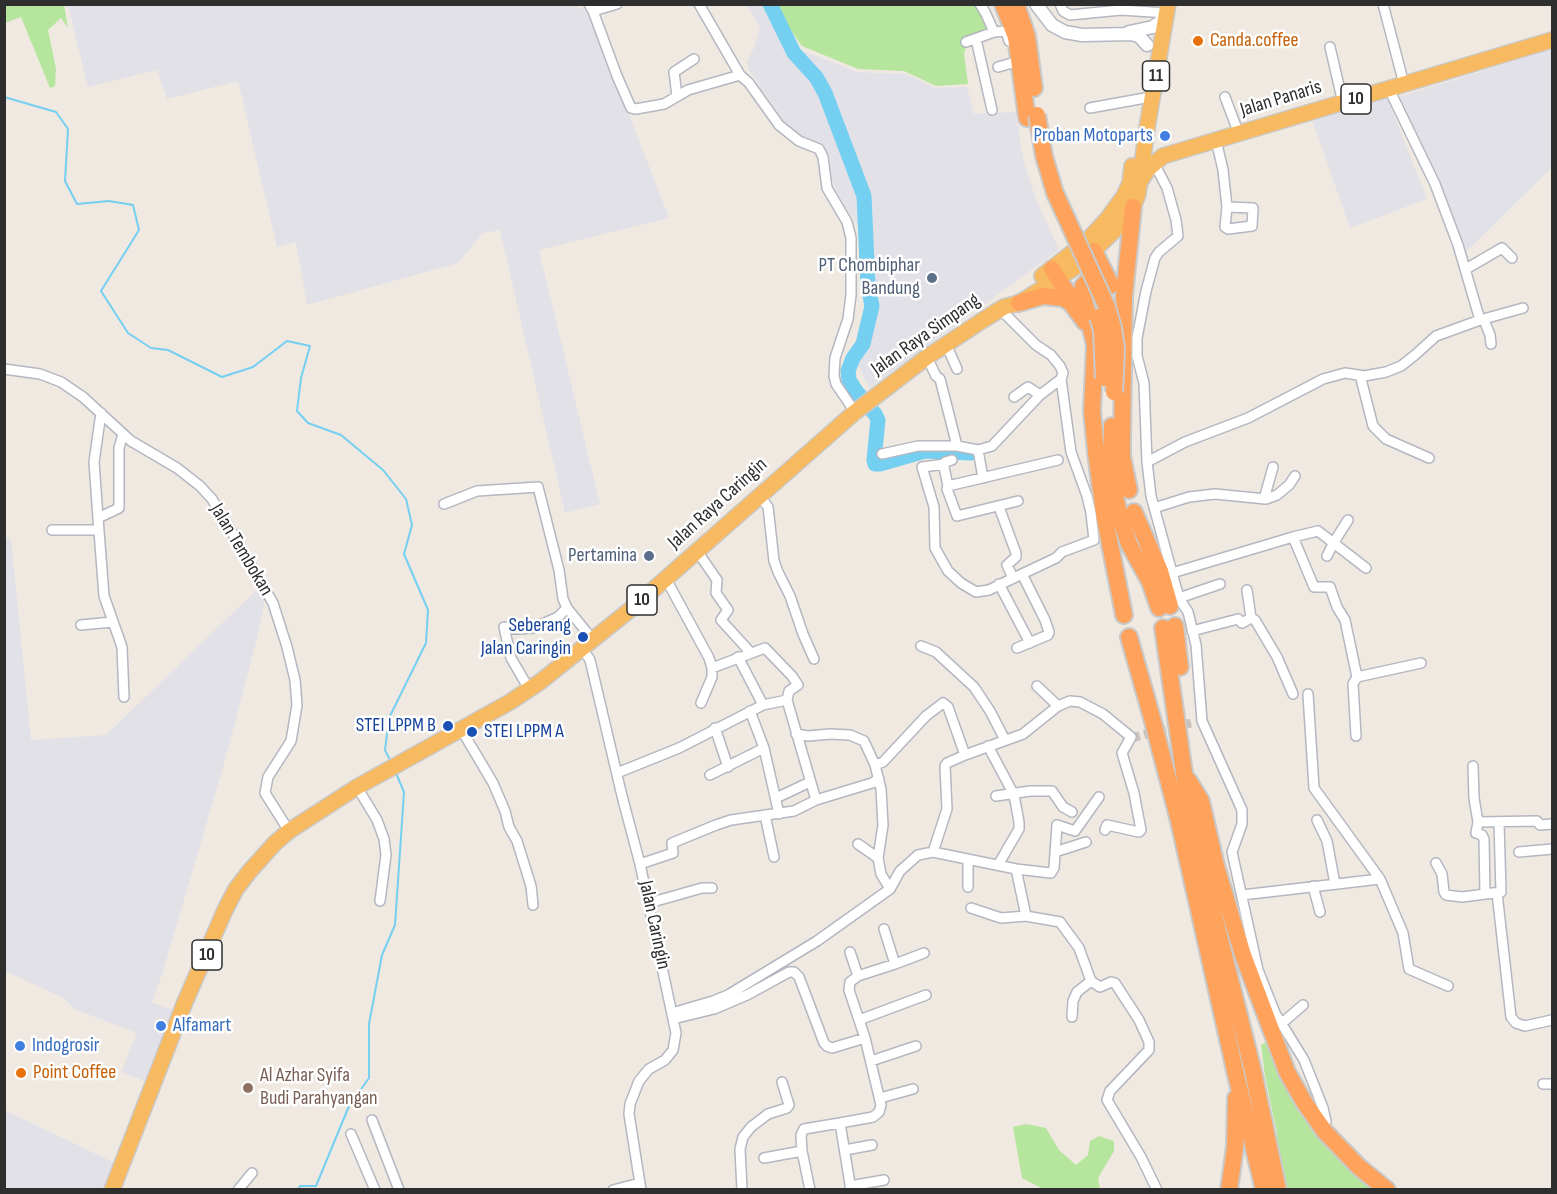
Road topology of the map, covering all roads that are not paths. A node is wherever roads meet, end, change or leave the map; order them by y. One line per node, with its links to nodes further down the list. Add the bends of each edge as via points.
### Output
1 (617, 4): 9 (street)
2 (699, 4): 20 (street)
3 (980, 4): 12 (street)
4 (1003, 4): 30 (highway, via 1016,37)
5 (1016, 4): 30 (highway, via 1027,36)
6 (1036, 4): 13 (main road, via 1061,31)
7 (1060, 4): 10 (street, via 1070,15)
8 (1383, 4): 21 (street)
9 (591, 8): 24 (street, via 631,108 664,104)
10 (1097, 9): 11 (street)
11 (1168, 9): 13 (main road, via 1160,22 1149,28); 32 (highway, 11)
12 (994, 32): 18 (street, via 1006,31); 29 (street, via 971,40)
13 (1101, 34): 15 (main road, via 1135,34)
14 (1552, 40): 21 (highway, Jalan Panaris / 10)
15 (1148, 45): 26 (highway, 10)
16 (1330, 47): 27 (street)
17 (694, 59): 24 (street, via 674,72)
18 (1012, 63): 19 (street); 23 (street)
19 (998, 67)
20 (740, 75): 24 (street); 61 (street, via 779,125 799,141 819,149 827,188 847,222 851,238 851,295 834,376)
21 (1404, 84): 22 (highway, Jalan Panaris / 10)
22 (1389, 89): 27 (highway, Jalan Panaris / 10); 41 (street, via 1435,184)
23 (1016, 92)
24 (677, 96)
25 (1225, 97): 31 (street)
26 (1145, 98): 28 (street); 39 (highway, 10, via 1130,183)
27 (1343, 103): 31 (highway, Jalan Panaris / 10)
28 (1090, 108)
29 (992, 110)
30 (1032, 117): 57 (highway, bridge, via 1034,159 1046,199 1102,330)
31 (1239, 134): 33 (highway, Jalan Panaris / 10)
32 (1145, 139): 34 (highway); 35 (highway, 11)
33 (1216, 140): 34 (highway, Jalan Panaris / 10); 37 (street)
34 (1157, 160): 35 (highway); 49 (street, via 1178,236 1155,258)
35 (1140, 181): 36 (highway, 11)
36 (1133, 207): 39 (highway, 10, via 1117,228); 49 (highway, via 1124,296)
37 (1232, 208): 38 (street); 38 (street, via 1226,228); 38 (street, via 1254,210 1252,226)
38 (1240, 228)
39 (1090, 246): 42 (highway, 10, via 1079,265); 43 (highway)
40 (1512, 258): 41 (street, via 1502,248)
41 (1466, 269): 47 (street)
42 (1055, 274): 44 (highway, 10); 46 (highway)
43 (1110, 283): 48 (highway, via 1091,278 1083,286); 49 (highway)
44 (1009, 304): 46 (highway, via 1043,296 1063,298); 50 (highway, Jalan Raya Simpang / 10); 56 (street, via 1036,345 1052,355 1060,366)
45 (1523, 309): 47 (street)
46 (1080, 313): 48 (highway)
47 (1482, 320): 51 (street); 55 (street, via 1436,336 1401,366 1380,374)
48 (1094, 338): 66 (highway, via 1092,411)
49 (1130, 340): 70 (street, via 1144,383); 75 (highway, via 1122,456)
50 (946, 344): 52 (highway, Jalan Raya Simpang / 10); 54 (street)
51 (1491, 344)
52 (927, 357): 60 (highway, Jalan Raya Simpang / 10); 64 (street, via 940,379)
53 (4, 369): 62 (street, Jalan Tembokan, via 40,374 61,382)
54 (957, 369)
55 (1360, 375): 68 (street, via 1373,426 1386,439); 70 (street, via 1345,373 1323,379 1248,418 1185,442)
56 (1062, 379): 58 (street); 93 (street, via 1071,452 1087,496 1094,540)
57 (1109, 393): 66 (highway); 98 (highway, via 1111,480 1129,544 1150,582)
58 (1040, 395): 59 (street, via 1029,387); 65 (street, via 992,446)
59 (1014, 397)
60 (872, 399): 61 (highway, Jalan Raya Caringin / 10)
61 (857, 411): 76 (highway, Jalan Raya Caringin / 10)
62 (101, 413): 63 (street, Jalan Tembokan); 83 (street, via 94,462)
63 (121, 438): 83 (street, via 119,508); 159 (street, Jalan Tembokan, via 188,476 206,493 273,603 295,680 297,705 291,741 268,777 264,793)
64 (957, 446): 65 (street); 67 (street, via 918,446)
65 (978, 450): 73 (street)
66 (1096, 452): 100 (highway)
67 (882, 454)
68 (1429, 458)
69 (1058, 460): 73 (street)
70 (1147, 462): 81 (street)
71 (1273, 467): 77 (street)
72 (1295, 476): 77 (street, via 1277,495)
73 (983, 478): 74 (street)
74 (948, 486): 80 (street, via 957,516); 95 (street, via 948,462 922,467 934,507 938,556 954,577 974,591 989,590)
75 (1129, 490)
76 (759, 495): 89 (highway, Jalan Raya Caringin / 10); 113 (street, via 768,507 774,561)
77 (1264, 499): 81 (street, via 1215,494)
78 (1018, 501): 80 (street)
79 (444, 504): 99 (street, via 477,491 538,487)
80 (999, 507): 93 (street, via 1016,553 1007,566)
81 (1154, 508): 92 (street)
82 (1134, 512): 98 (highway, via 1160,571)
83 (98, 518): 86 (street)
84 (1348, 520): 88 (street)
85 (52, 530): 86 (street)
86 (98, 530): 102 (street, via 104,596)
87 (1293, 537): 88 (street, via 1318,531); 92 (street); 116 (street, via 1314,587 1330,587 1345,620)
88 (1334, 542): 90 (street); 91 (street)
89 (697, 551): 94 (highway, Jalan Raya Caringin / 10); 111 (street, via 717,580 716,593 728,610 721,620)
90 (1327, 556)
91 (1366, 568)
92 (1172, 573): 98 (street)
93 (1017, 576): 95 (street); 107 (street, via 1049,629 1048,635)
94 (666, 579): 108 (highway, Jalan Raya Caringin / 10); 115 (street)
95 (999, 584): 107 (street)
96 (1220, 584): 98 (street)
97 (1247, 590): 101 (street)
98 (1169, 604): 105 (street, via 1188,612)
99 (567, 608): 108 (street); 118 (street, via 558,617 533,628 504,627 511,658)
100 (1124, 615)
101 (1251, 618): 105 (street); 119 (street, via 1277,657)
102 (112, 622): 103 (street); 121 (street, via 122,647)
103 (81, 625)
104 (1169, 627): 140 (highway, via 1182,679 1177,736)
105 (1192, 631): 127 (street, via 1197,645)
106 (1129, 637): 206 (highway, via 1179,821)
107 (1030, 643): 110 (street)
108 (587, 644): 118 (highway, Jalan Raya Caringin / 10); 141 (street, Jalan Caringin)
109 (921, 646): 133 (street, via 936,652 974,687)
110 (1017, 648)
111 (751, 652): 112 (street); 122 (street, via 765,648 792,676 798,685 789,691)
112 (738, 657): 115 (street); 124 (street)
113 (814, 658)
114 (1421, 663): 116 (street)
115 (712, 668): 123 (street)
116 (1357, 677): 132 (street, via 1353,684)
117 (1037, 686): 125 (street)
118 (529, 689): 130 (highway, Jalan Raya Caringin / 10)
119 (1293, 694)
120 (1308, 694): 173 (street, via 1314,788)
121 (124, 697)
122 (787, 700): 124 (street); 131 (street)
123 (701, 703)
124 (763, 705): 126 (street)
125 (1058, 705): 133 (street, via 1030,730); 158 (street, via 1080,702 1103,714 1131,737 1122,753 1142,828 1139,832)
126 (750, 711): 129 (street); 135 (street)
127 (1202, 721): 128 (street); 181 (street, via 1242,810 1242,824 1232,852)
128 (1191, 723)
129 (715, 728): 139 (street); 141 (street, via 679,748)
130 (461, 729): 145 (highway, Jalan Raya Caringin / 10); 184 (street, via 505,811 531,886)
131 (796, 734): 137 (street, via 859,738 866,744); 144 (street)
132 (1356, 736)
133 (1005, 740): 134 (street)
134 (988, 746): 136 (street); 146 (street)
135 (764, 748): 139 (street); 149 (street)
136 (965, 756): 137 (street, via 948,707 943,704 926,716 883,762); 163 (street, via 945,766 946,809)
137 (874, 765): 143 (street)
138 (1473, 766): 155 (street)
139 (728, 767): 142 (street)
140 (1183, 772): 232 (highway, via 1192,828 1253,1071); 233 (highway, via 1201,801 1243,955 1287,1072 1325,1132)
141 (616, 773): 170 (street, Jalan Caringin)
142 (710, 775)
143 (879, 779): 150 (street); 167 (street, via 883,825)
144 (810, 782): 149 (street); 150 (street)
145 (357, 787): 159 (highway, 10); 182 (street, via 384,839 386,855)
146 (1014, 795): 147 (street); 151 (street, via 1052,791 1063,807); 171 (street, via 1019,829)
147 (996, 796)
148 (1099, 797): 164 (street, via 1076,831 1057,825)
149 (776, 798): 152 (street)
150 (816, 801): 152 (street)
151 (1072, 812)
152 (779, 814): 153 (street)
153 (765, 815): 166 (street); 170 (street, via 731,820 691,834 672,843 673,853)
154 (1317, 820): 174 (street, via 1327,841)
155 (1478, 822): 156 (street); 180 (street, via 1476,832 1484,839)
156 (1499, 823): 157 (street); 179 (street, via 1502,890)
157 (1552, 824)
158 (1107, 827)
159 (289, 831): 222 (highway, 10, via 261,858 225,910)
160 (1086, 842): 164 (street)
161 (858, 844): 167 (street)
162 (1552, 849): 165 (street)
163 (933, 852): 168 (street); 178 (street, via 918,855 908,863)
164 (1055, 852): 172 (street, via 1051,873)
165 (1519, 852)
166 (774, 857)
167 (878, 858): 178 (street)
168 (968, 860): 171 (street); 176 (street)
169 (1436, 863): 180 (street, via 1442,874 1444,894)
170 (640, 864): 183 (street, Jalan Caringin)
171 (998, 864): 172 (street)
172 (1016, 869): 187 (street)
173 (1380, 879): 174 (street); 195 (street, via 1403,933 1409,969)
174 (1335, 884): 175 (street)
175 (1313, 886): 181 (street); 186 (street)
176 (968, 887)
177 (712, 888): 183 (street)
178 (890, 889): 192 (street)
179 (1497, 893): 180 (street); 201 (street, via 1511,1017 1526,1026)
180 (1485, 894)
181 (1242, 895): 202 (street, via 1258,970)
182 (380, 901)
183 (649, 903): 198 (street, Jalan Caringin)
184 (533, 905)
185 (971, 908): 187 (street, via 1001,918)
186 (1320, 912)
187 (1026, 916): 194 (street, via 1060,922 1079,948)
188 (884, 929): 191 (street)
189 (850, 952): 193 (street)
190 (924, 953): 191 (street)
191 (895, 964): 193 (street)
192 (781, 969): 198 (street); 203 (street, via 799,977 827,1046)
193 (858, 976): 200 (street, via 850,982 849,990)
194 (1090, 981): 199 (street, via 1077,992); 229 (street, via 1100,987 1115,984 1149,1042 1146,1054 1107,1098)
195 (1448, 986)
196 (926, 995): 200 (street)
197 (1303, 1005): 202 (street)
198 (673, 1016): 220 (street, Jalan Caringin, via 673,1050 639,1081 630,1104)
199 (1072, 1017)
200 (859, 1020): 203 (street)
201 (1552, 1020)
202 (1281, 1024): 211 (street, via 1304,1060)
203 (866, 1038): 205 (street)
204 (915, 1046): 205 (street)
205 (871, 1061): 209 (street)
206 (1236, 1075): 230 (highway, via 1235,1147); 231 (highway)
207 (782, 1082): 227 (street, via 787,1108 768,1114 743,1137)
208 (913, 1089): 209 (street)
209 (880, 1098): 212 (street, via 879,1112 873,1117)
210 (372, 1120): 225 (street)
211 (1326, 1121)
212 (840, 1123): 215 (street); 216 (street, via 804,1130)
213 (351, 1134): 224 (street)
214 (872, 1145): 215 (street)
215 (845, 1150): 221 (street)
216 (802, 1151): 217 (street); 228 (street)
217 (764, 1158)
218 (252, 1173): 223 (street)
219 (884, 1180): 221 (street)
220 (641, 1186): 226 (street)
221 (851, 1188)
222 (112, 1190)
223 (238, 1190)
224 (375, 1190)
225 (399, 1190)
226 (613, 1190)
227 (742, 1190)
228 (810, 1190)
229 (1157, 1190)
230 (1229, 1190)
231 (1264, 1190)
232 (1278, 1190)
233 (1387, 1190)

